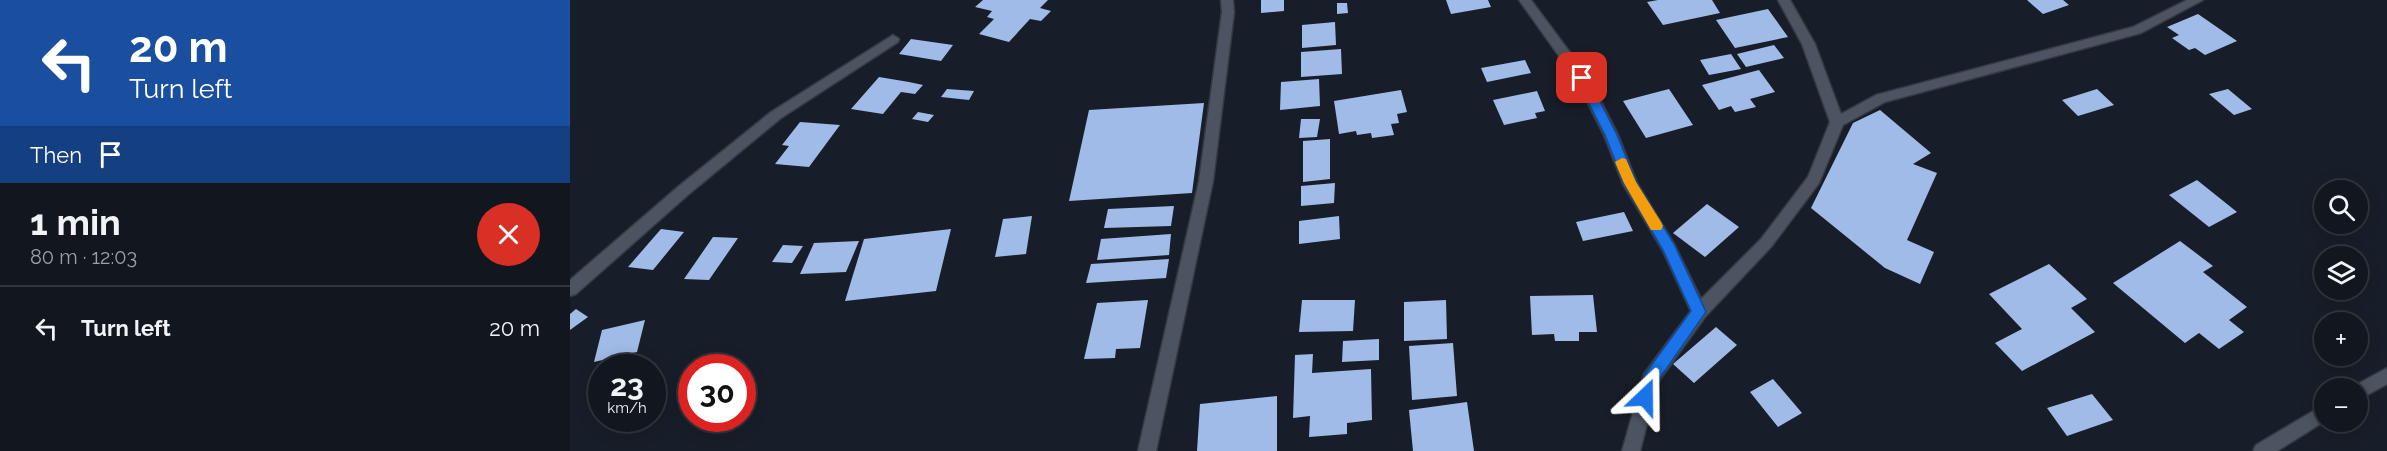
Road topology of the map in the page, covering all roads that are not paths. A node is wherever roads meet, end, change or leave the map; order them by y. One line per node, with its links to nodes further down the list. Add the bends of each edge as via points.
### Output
1 (1227, 0): 12 (street, via 1206,181)
2 (1525, 0): 8 (street, via 1582,78 1630,183 1669,248)
3 (1784, 0): 6 (street, via 1798,20)
4 (2197, 0): 6 (street, via 2137,30 1881,98)
5 (893, 39): 7 (street, via 776,116)
6 (1837, 122): 8 (street, via 1814,180 1766,243)
7 (570, 289)
8 (1699, 312): 13 (street, via 1650,379)
9 (2387, 375): 10 (street)
10 (2368, 386)
11 (2314, 419): 14 (street)
12 (1147, 451)
13 (1631, 451)
14 (2262, 451)

